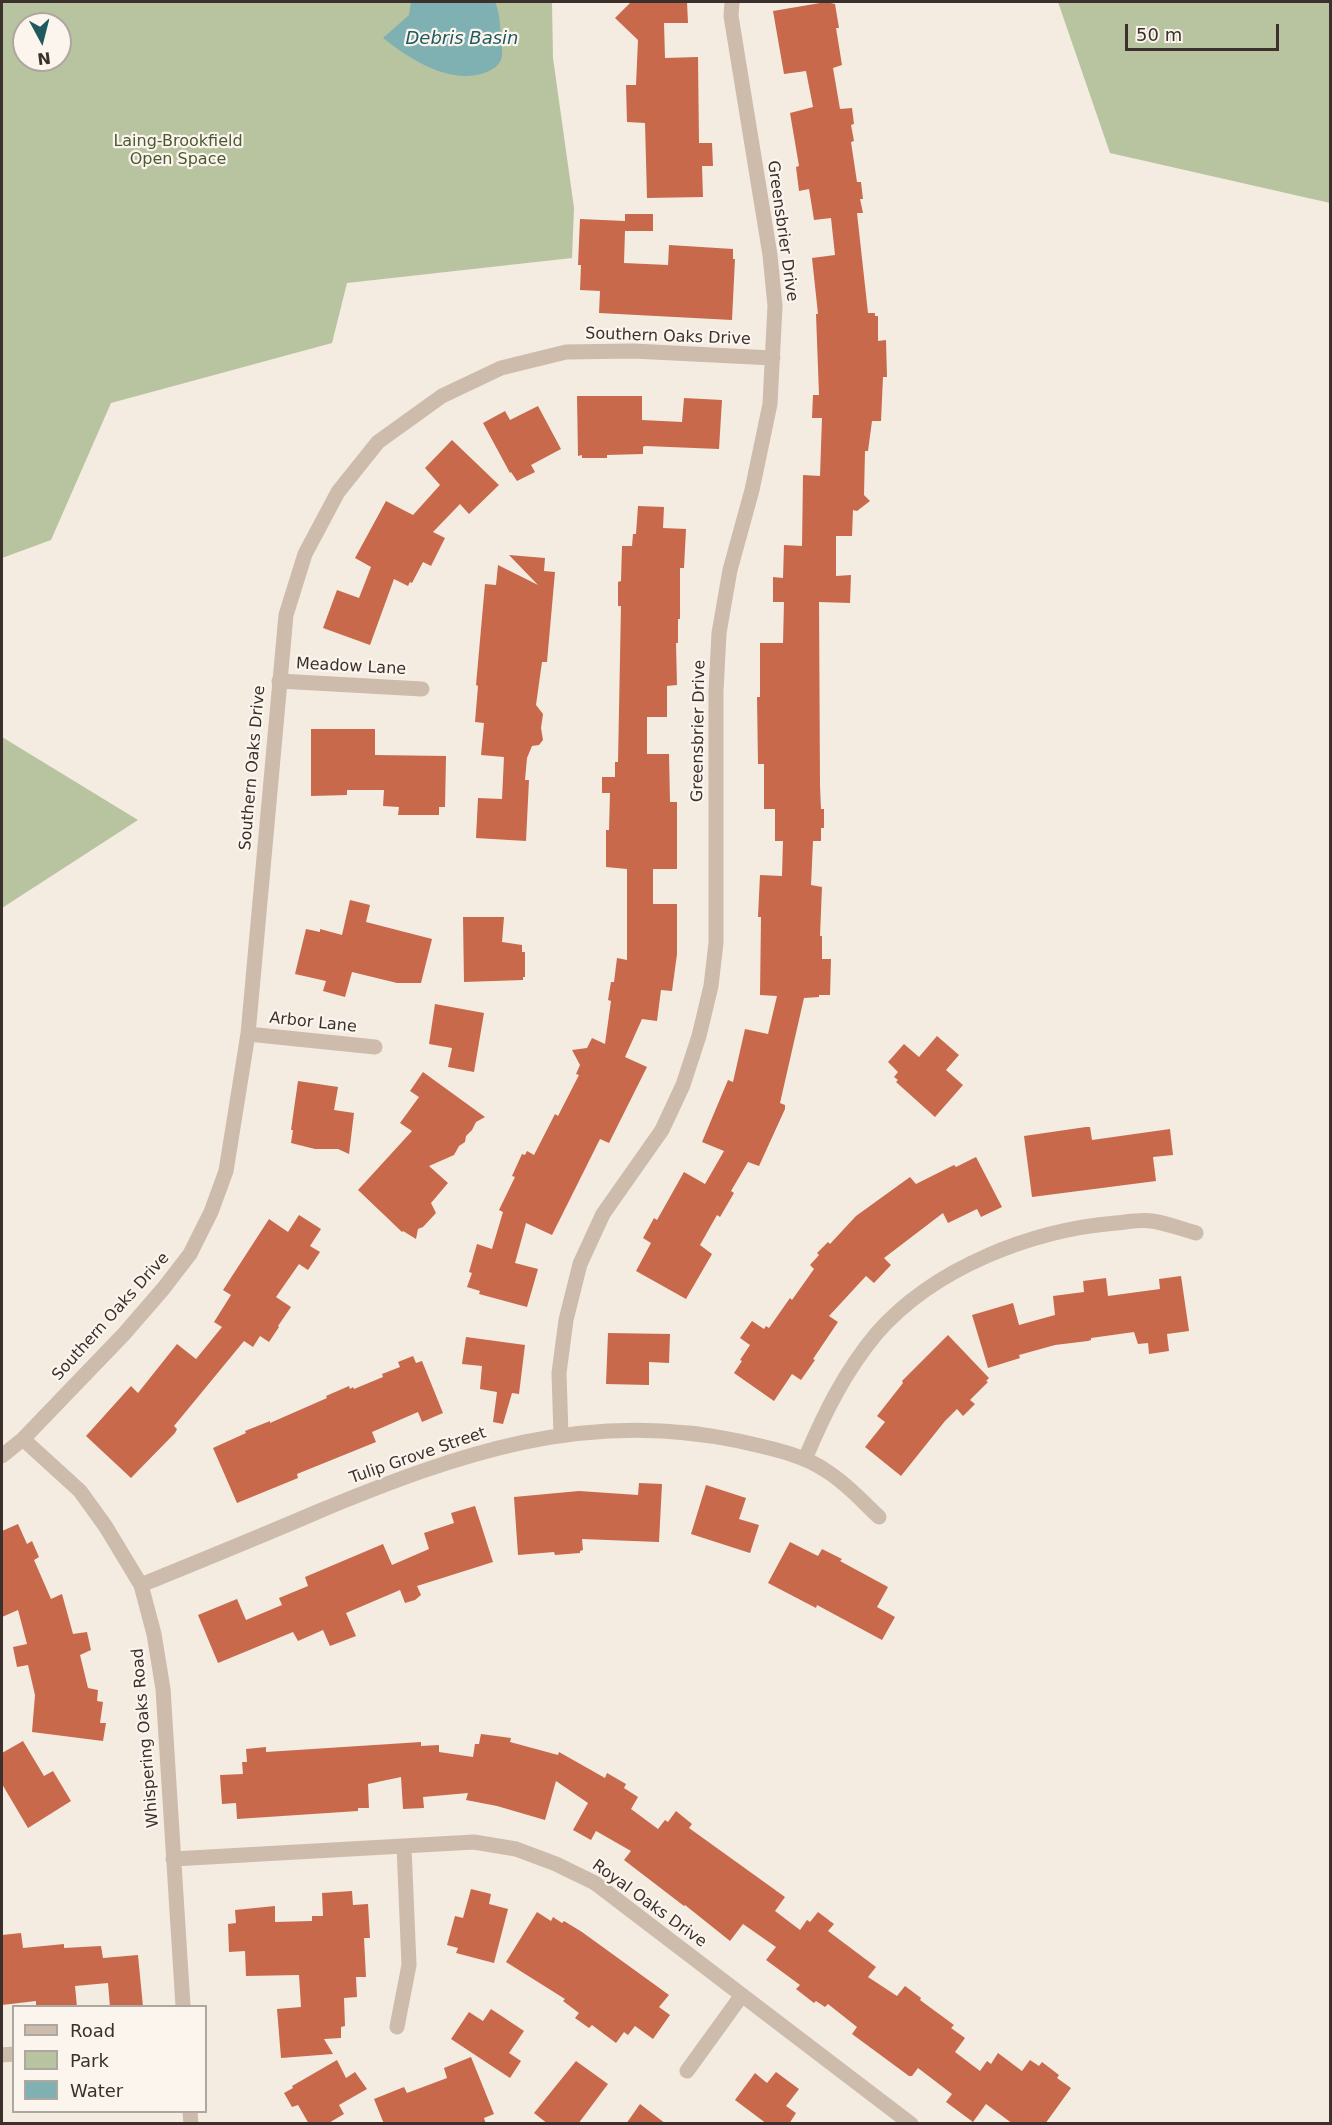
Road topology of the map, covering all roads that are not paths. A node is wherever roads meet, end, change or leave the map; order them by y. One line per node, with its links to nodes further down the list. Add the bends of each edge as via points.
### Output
1 (732, 2): 2 (street, Greensbrier Drive, via 731,16 770,255 775,306)
2 (773, 358): 3 (street, Southern Oaks Drive, via 566,352 501,368 442,396 378,442 338,492 305,554 286,615); 8 (street, Greensbrier Drive, via 763,444 730,570 719,633 716,943 711,986 683,1085 662,1130 603,1214 580,1263 566,1320 560,1373)
3 (279, 681): 4 (street, Meadow Lane); 5 (street, Southern Oaks Drive)
4 (422, 689)
5 (248, 1034): 6 (street, Arbor Lane); 9 (street, Southern Oaks Drive, via 226,1171 190,1254 124,1334)
6 (375, 1047)
7 (1196, 1233): 11 (street, via 1151,1220 1082,1226 1018,1243 960,1269 913,1299 878,1333 825,1412)
8 (561, 1434): 11 (street, Tulip Grove Street, via 675,1432 746,1443); 13 (street, Tulip Grove Street, via 513,1443 402,1477)
9 (23, 1439): 10 (street, Southern Oaks Drive); 13 (street, Whispering Oaks Road, via 80,1491)
10 (2, 1456)
11 (805, 1459): 12 (street, Tulip Grove Street, via 828,1471)
12 (879, 1517)
13 (141, 1585): 15 (street, Whispering Oaks Road, via 163,1689)
14 (404, 1846): 15 (street, Royal Oaks Drive); 16 (street, Royal Oaks Drive, via 474,1842 516,1849 556,1864 594,1883); 18 (street, via 409,1965)
15 (173, 1859): 17 (street, Whispering Oaks Road)
16 (742, 1995): 19 (street); 20 (street, Royal Oaks Drive)
17 (183, 2005)
18 (397, 2027)
19 (687, 2071)
20 (911, 2124)

